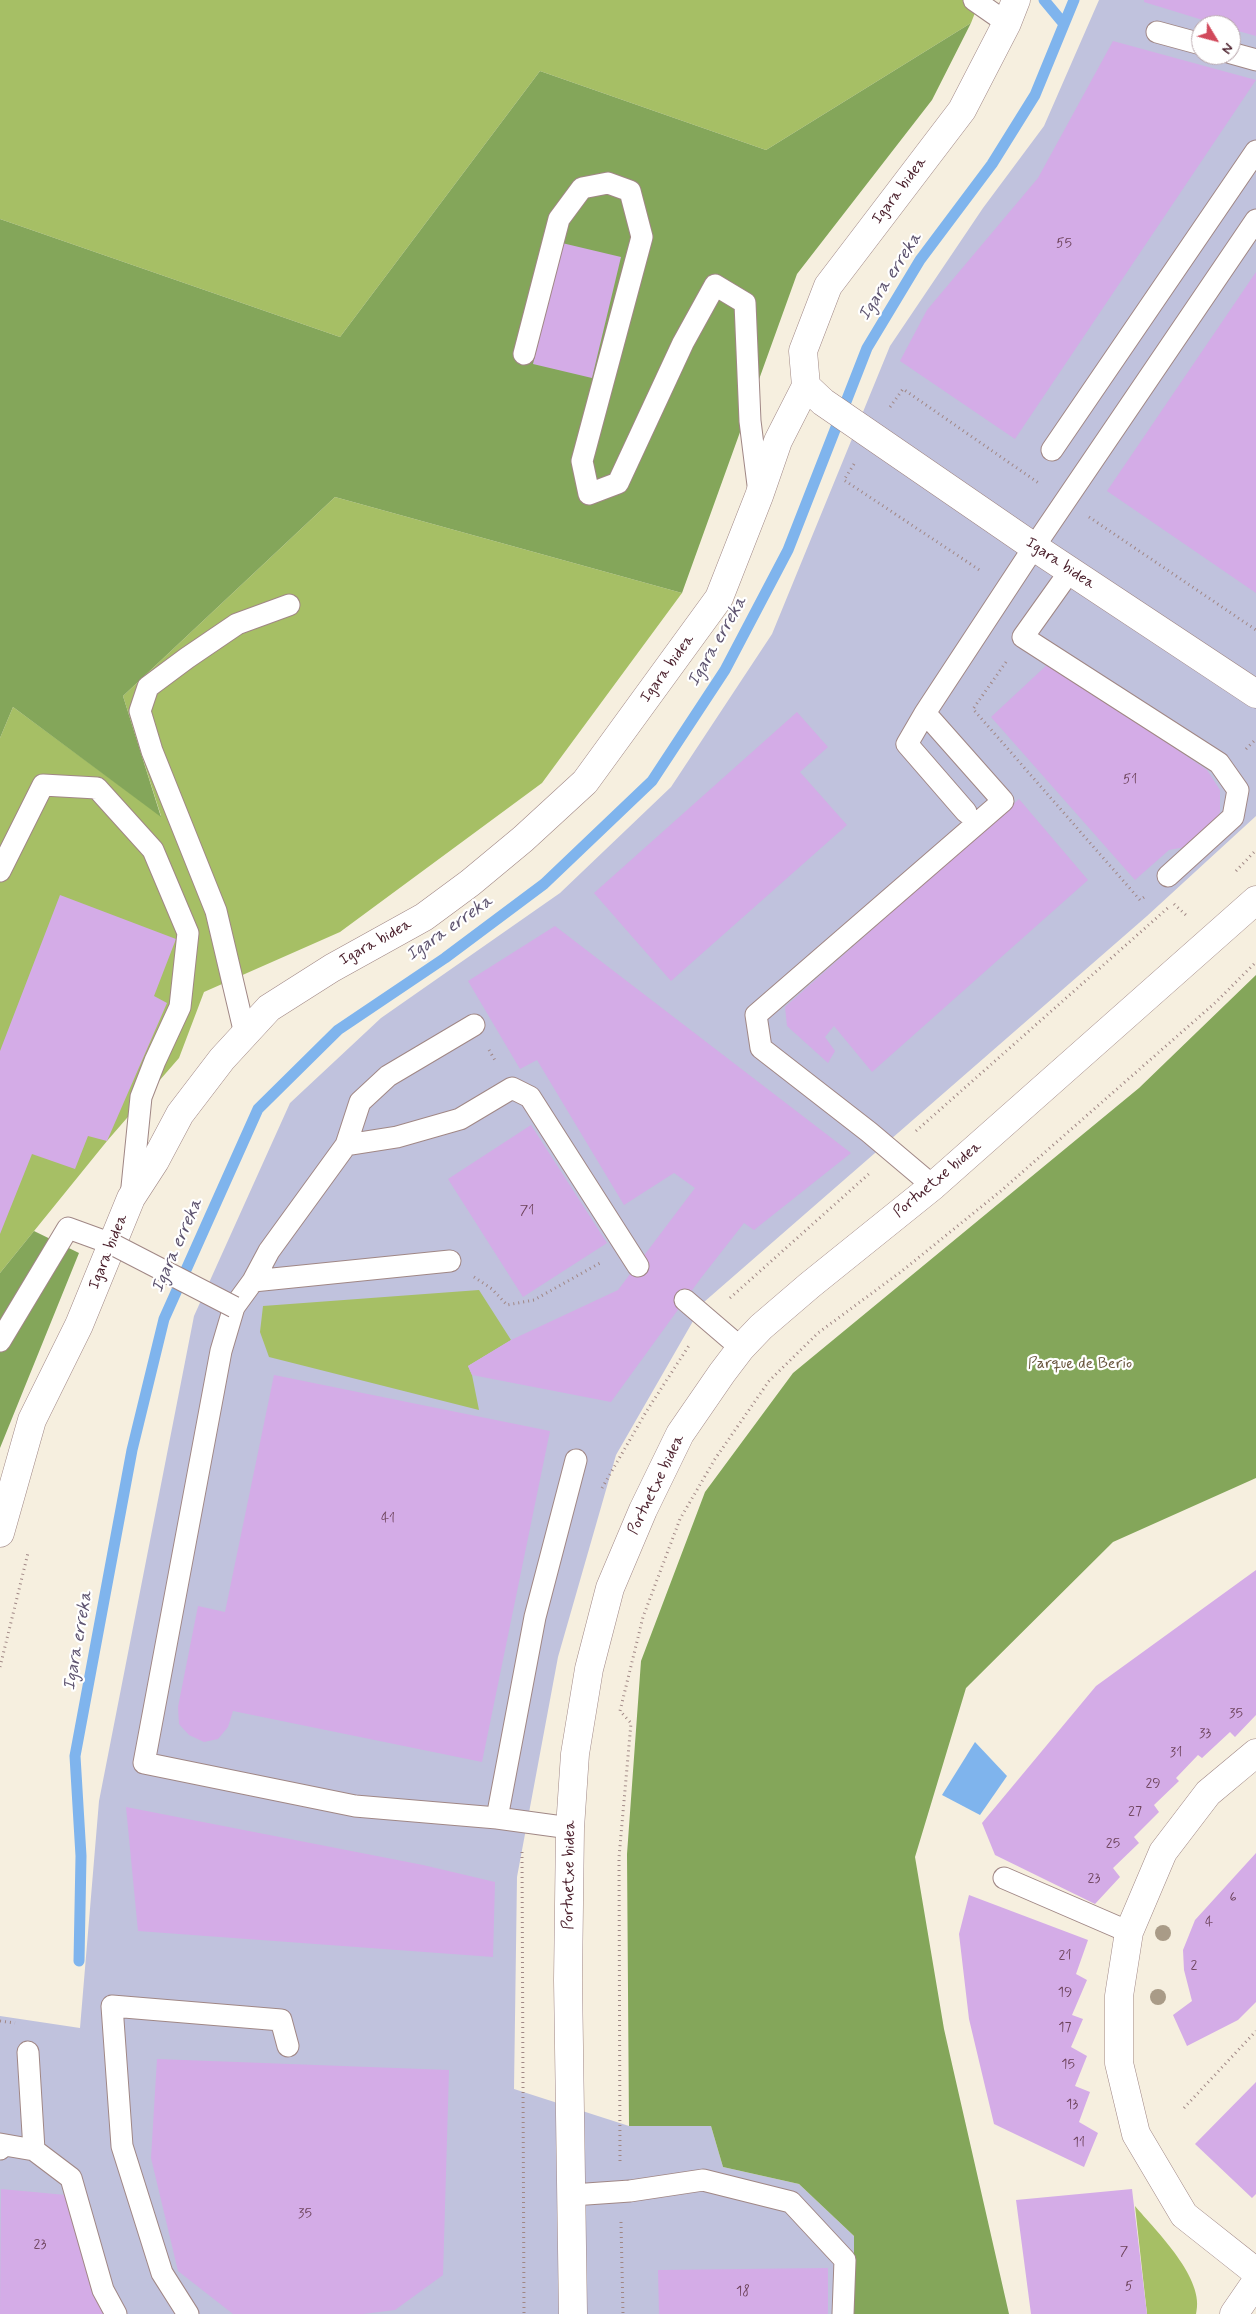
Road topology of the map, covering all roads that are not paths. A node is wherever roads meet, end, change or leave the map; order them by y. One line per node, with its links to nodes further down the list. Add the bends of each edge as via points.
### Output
1 (974, 0): 2 (lane)
2 (1011, 11): 10 (street, Igara bidea, via 962,110 828,286 803,352)
3 (1156, 32): 4 (lane)
4 (1191, 41)
5 (1241, 56): 6 (lane)
6 (1256, 60)
7 (1256, 151): 11 (lane)
8 (1256, 220): 13 (lane)
9 (524, 354): 12 (lane, via 559,219 582,188 608,182 630,191 642,237 582,461 589,494 618,483 683,343 715,285 745,304 750,421)
10 (815, 394): 12 (street, Igara bidea, via 778,441); 13 (street, Igara bidea)
11 (1052, 450)
12 (759, 496): 23 (street, Igara bidea, via 719,598 585,782 470,883 424,917 332,968 269,1008)
13 (1034, 547): 14 (street, Igara bidea); 17 (lane)
14 (1070, 571): 16 (street, Igara bidea); 20 (lane, via 1023,637 1219,763 1238,790 1233,817)
15 (289, 605): 23 (lane, via 237,624 187,658 148,687 140,711 152,751 216,911)
16 (1256, 694)
17 (925, 713): 18 (lane, via 907,744); 25 (lane, via 1003,801 756,1015 761,1048)
18 (966, 812)
19 (0, 871): 26 (lane, via 43,786 98,788 153,850 188,933 180,1007 141,1097)
20 (1168, 876)
21 (1256, 900): 25 (street, Portuetxe bidea)
22 (474, 1025): 24 (lane, via 388,1076 360,1102)
23 (245, 1034): 26 (street, Igara bidea, via 180,1114)
24 (346, 1145): 28 (lane, via 397,1137 460,1119 512,1088 530,1098); 30 (lane, via 269,1251)
25 (933, 1186): 34 (street, Portuetxe bidea, via 810,1285)
26 (131, 1198): 27 (street, Igara bidea)
27 (112, 1244): 32 (lane, bridge); 33 (lane, via 68,1228); 36 (street, Igara bidea, via 79,1325 32,1420)
28 (632, 1257)
29 (450, 1261): 30 (lane)
30 (253, 1281): 32 (lane)
31 (685, 1300): 34 (lane)
32 (234, 1306): 38 (lane, via 221,1351 144,1763 356,1806)
33 (0, 1341)
34 (741, 1348): 39 (street, Portuetxe bidea, via 680,1434 610,1588 588,1669 575,1754)
35 (576, 1460): 38 (lane, via 535,1616)
36 (0, 1533)
37 (1256, 1753): 41 (street, via 1208,1793 1163,1852)
38 (497, 1818): 39 (lane)
39 (570, 1828): 46 (street, Portuetxe bidea, via 568,1980)
40 (1004, 1878): 41 (lane)
41 (1129, 1932): 47 (street, via 1119,1996 1119,2063 1136,2134 1184,2215)
42 (288, 2046): 50 (lane, via 281,2020 112,2006 122,2146 162,2273)
43 (28, 2052): 45 (lane)
44 (0, 2149): 45 (lane, via 0,2144)
45 (34, 2150): 49 (lane, via 71,2178 103,2290)
46 (572, 2195): 51 (street, Portuetxe bidea); 52 (lane, via 703,2180 791,2202 845,2260)
47 (1256, 2272)
48 (1256, 2282): 53 (street)
49 (116, 2314)
50 (188, 2314)
51 (573, 2314)
52 (843, 2314)
53 (1234, 2314)

